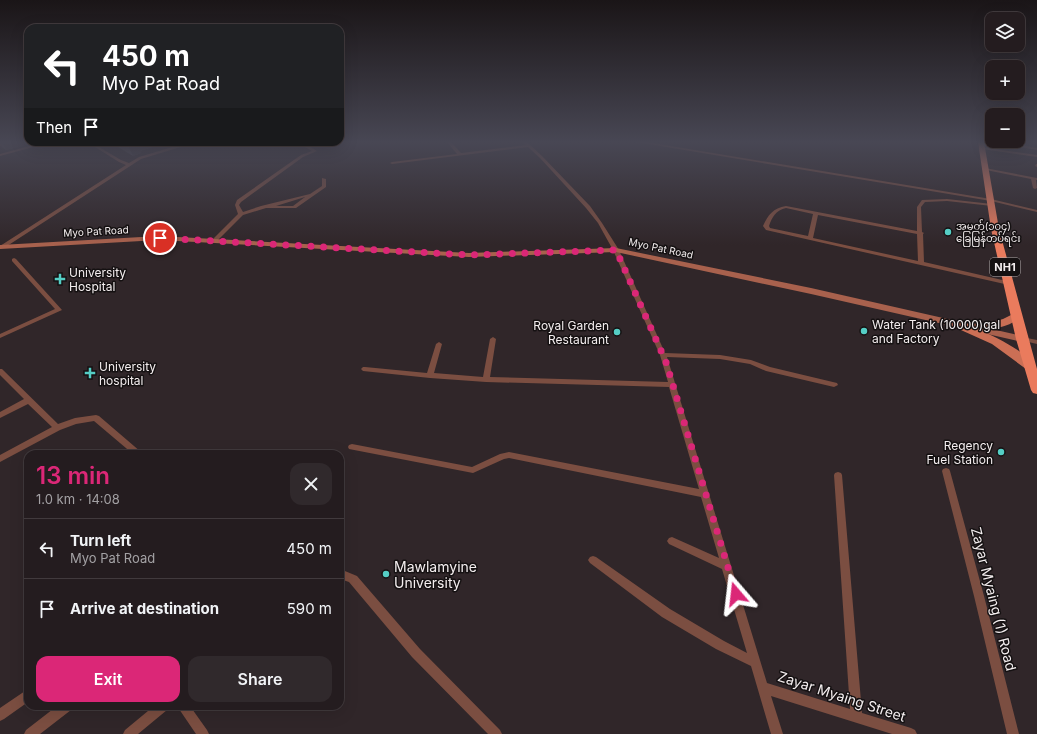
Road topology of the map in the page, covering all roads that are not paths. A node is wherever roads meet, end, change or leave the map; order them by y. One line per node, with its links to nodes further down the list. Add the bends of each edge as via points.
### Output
1 (112, 176): 19 (street)
2 (274, 176): 15 (street, via 239,201 237,205)
3 (559, 176): 20 (street, via 588,207)
4 (836, 176): 11 (street)
5 (987, 176): 11 (highway, NH1)
6 (1022, 176): 8 (street)
7 (324, 179): 10 (street, via 324,186)
8 (1035, 179): 9 (street)
9 (1035, 188)
10 (312, 194): 12 (street); 12 (street, via 294,207)
11 (991, 203): 13 (street); 16 (street, via 924,201 919,207); 23 (highway, NH1)
12 (263, 207): 15 (street)
13 (1037, 211)
14 (816, 212): 16 (street); 17 (street); 17 (street, via 780,207 771,215 766,226 768,229)
15 (240, 214): 18 (street)
16 (921, 233): 22 (street)
17 (810, 239): 22 (street)
18 (214, 241): 19 (main road, Myo Pat Road, via 160,238); 20 (main road, Myo Pat Road, via 469,255)
19 (1, 247)
20 (616, 250): 25 (main road, Myo Pat Road); 31 (street)
21 (14, 260): 26 (street, via 59,310)
22 (921, 263): 23 (street)
23 (1009, 282): 24 (highway, NH1)
24 (1016, 314): 25 (main road, via 1008,322 984,327); 28 (highway, NH1)
25 (956, 324): 28 (main road, Myo Pat Road); 32 (main road, via 985,335)
26 (0, 336)
27 (493, 339): 36 (street)
28 (1022, 339): 29 (street); 32 (highway, NH1)
29 (1037, 342)
30 (439, 344): 35 (street)
31 (663, 355): 37 (street); 38 (street, via 720,357 751,362 768,369)
32 (1030, 366): 39 (highway, NH1)
33 (366, 369): 35 (street)
34 (0, 371): 40 (street)
35 (430, 376): 36 (street)
36 (486, 380): 37 (street)
37 (672, 385): 48 (street)
38 (834, 385)
39 (1037, 390)
40 (29, 400): 41 (street); 42 (street)
41 (0, 415)
42 (56, 428): 44 (street, via 75,421 96,418); 45 (street)
43 (352, 447): 48 (street, via 473,470 509,455)
44 (133, 450)
45 (0, 459)
46 (946, 471): 67 (street, Zayar Myaing (1) Road)
47 (838, 475): 60 (street)
48 (705, 494): 51 (street)
49 (672, 541): 51 (street)
50 (593, 560): 53 (street, via 666,612 720,645)
51 (727, 566): 53 (street)
52 (344, 576): 64 (street, via 353,579 416,653)
53 (756, 663): 54 (street)
54 (764, 688): 60 (street, Zayar Myaing Street); 65 (street)
55 (24, 698): 59 (street)
56 (61, 710): 61 (street)
57 (158, 710): 62 (street)
58 (186, 710): 63 (street)
59 (0, 715)
60 (856, 717): 66 (street, Zayar Myaing Street)
61 (30, 734)
62 (129, 734)
63 (203, 734)
64 (496, 734)
65 (777, 734)
66 (910, 734)
67 (1013, 734)

